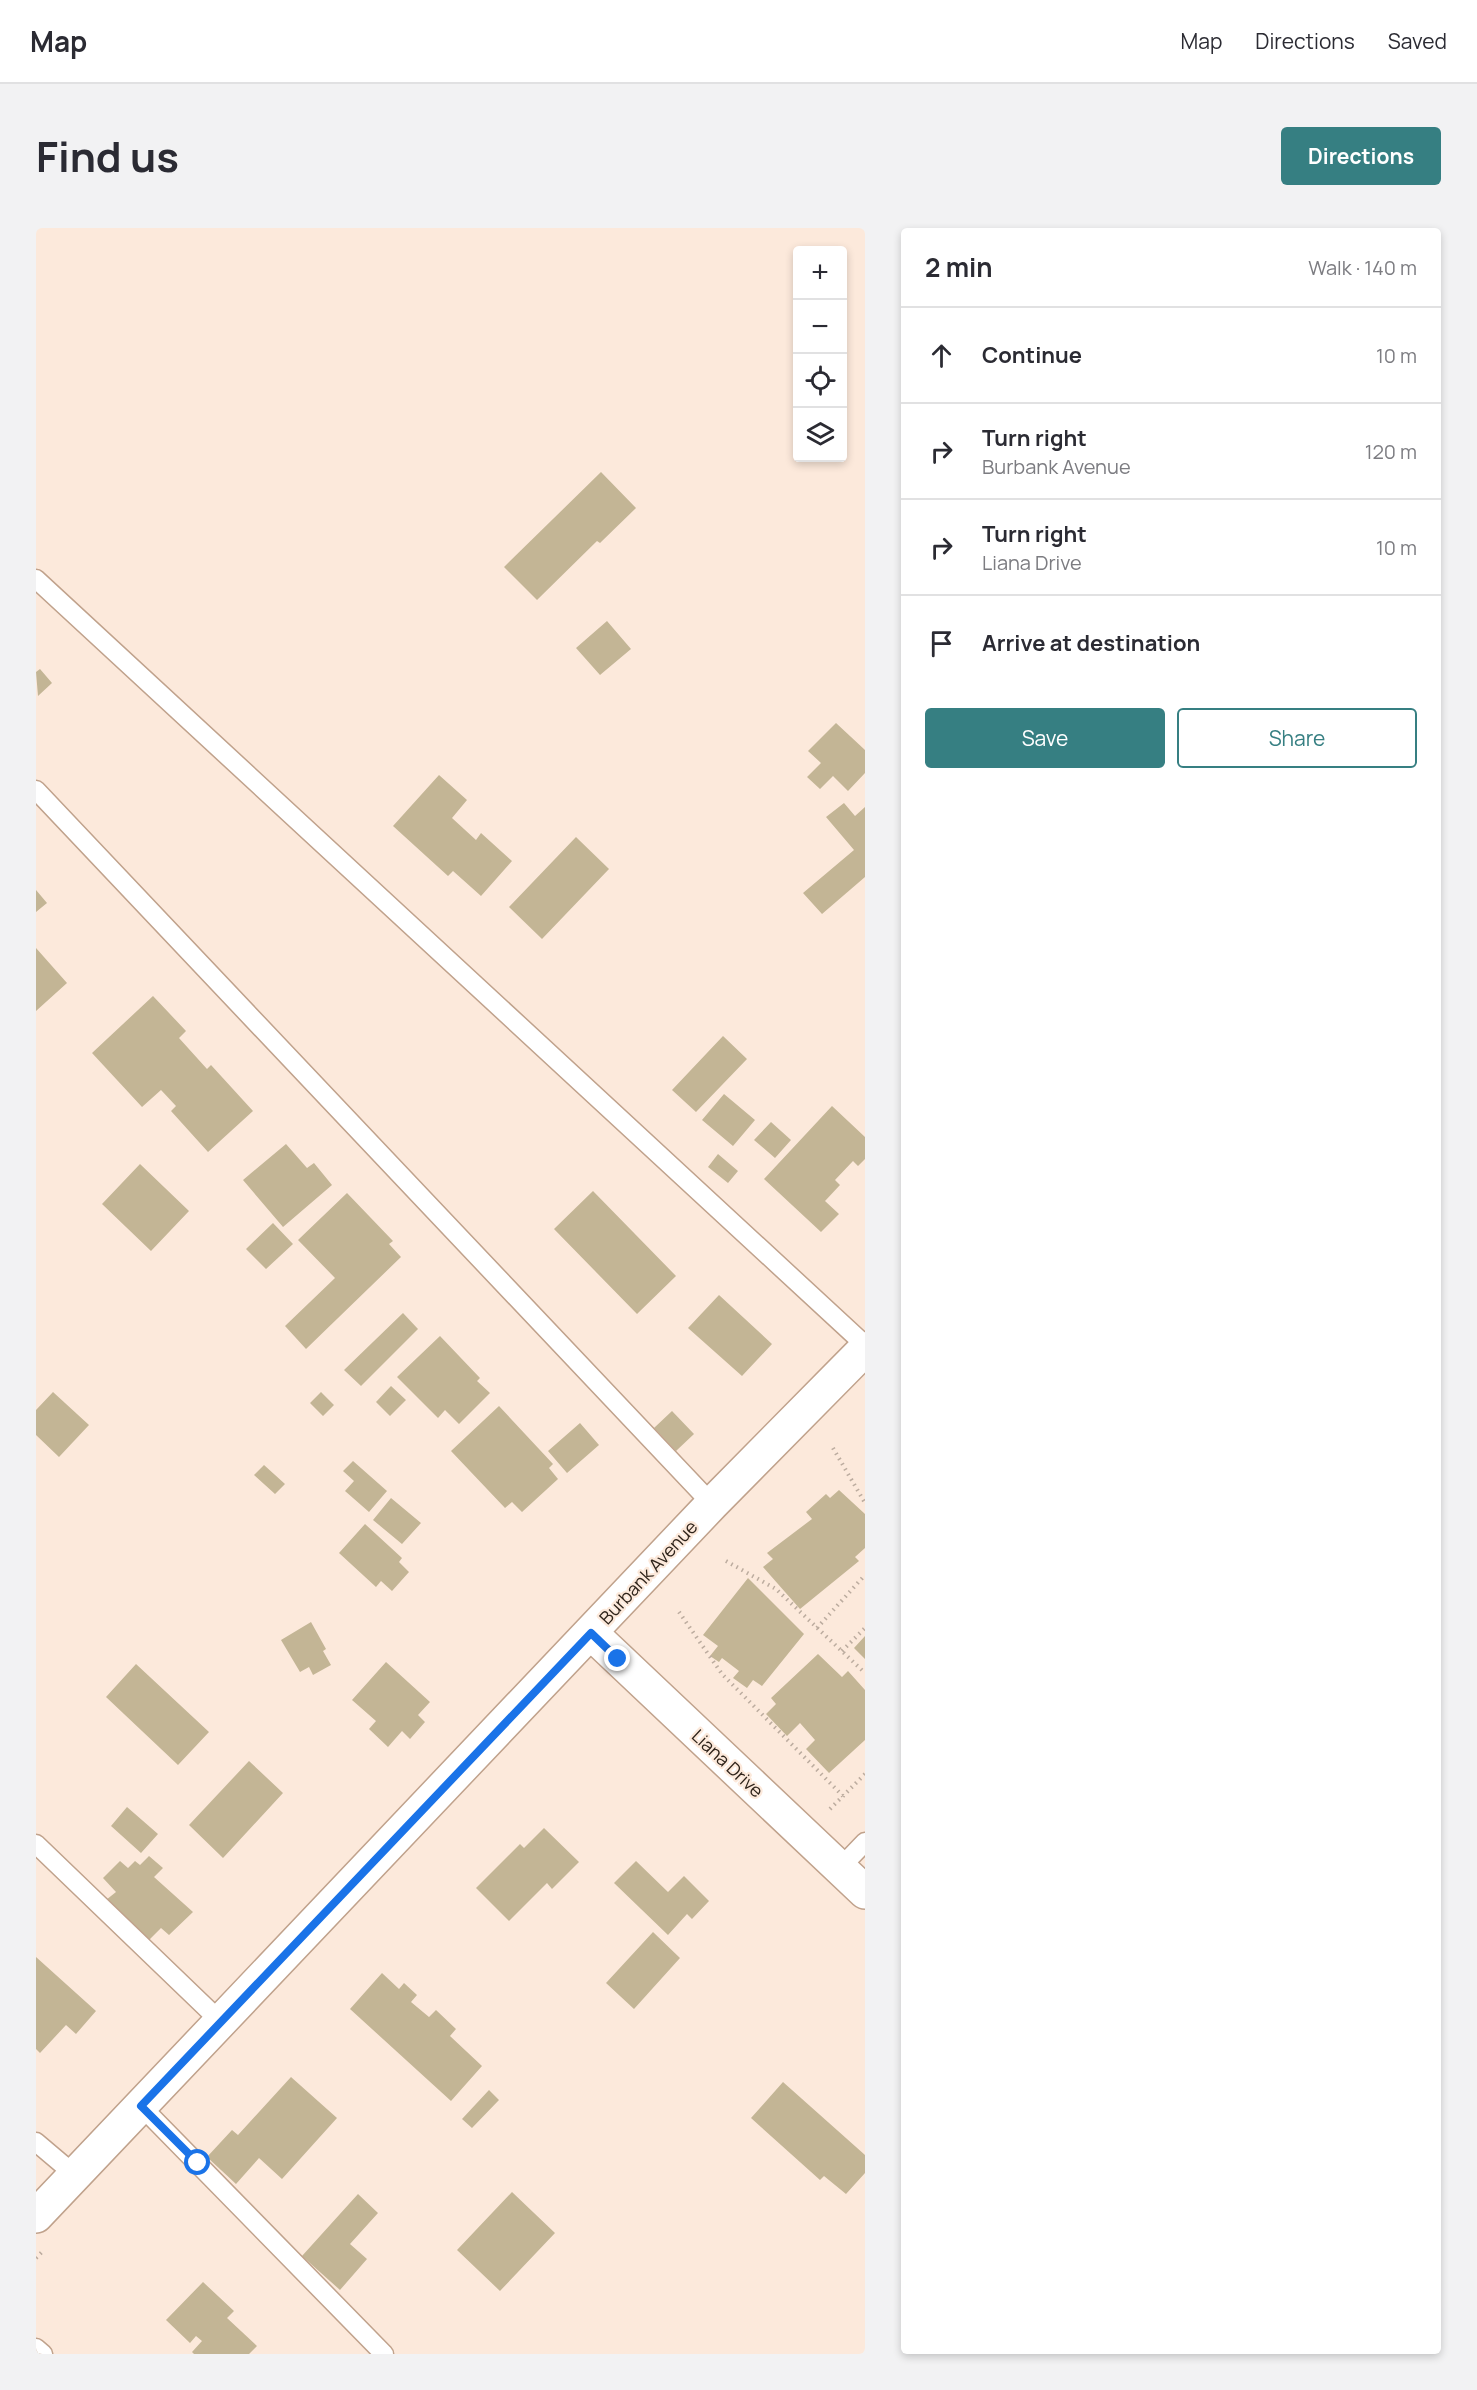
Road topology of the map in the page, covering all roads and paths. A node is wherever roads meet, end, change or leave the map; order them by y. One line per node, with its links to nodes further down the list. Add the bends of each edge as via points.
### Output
1 (36, 579): 3 (lane)
2 (36, 790): 6 (lane)
3 (865, 1347): 6 (street, Burbank Avenue)
4 (833, 1448): 5 (path)
5 (865, 1503)
6 (712, 1504): 12 (street, Burbank Avenue)
7 (726, 1561): 10 (path, via 776,1590)
8 (865, 1575): 10 (path)
9 (679, 1612): 16 (path, via 722,1674)
10 (817, 1628): 13 (path)
11 (865, 1628): 13 (path)
12 (591, 1633): 20 (street, Liana Drive); 22 (street, Burbank Avenue)
13 (842, 1651): 14 (path)
14 (865, 1672)
15 (865, 1774): 16 (path)
16 (843, 1796): 17 (path)
17 (827, 1812)
18 (865, 1842): 20 (lane)
19 (36, 1844): 22 (lane)
20 (840, 1868): 21 (street, Liana Drive)
21 (865, 1892)
22 (221, 2022): 23 (street, Burbank Avenue)
23 (141, 2106): 25 (street, Burbank Avenue); 29 (lane)
24 (36, 2142): 25 (lane)
25 (75, 2175): 26 (street, Burbank Avenue)
26 (36, 2216)
27 (36, 2348): 28 (lane)
28 (43, 2354)
29 (384, 2354)

